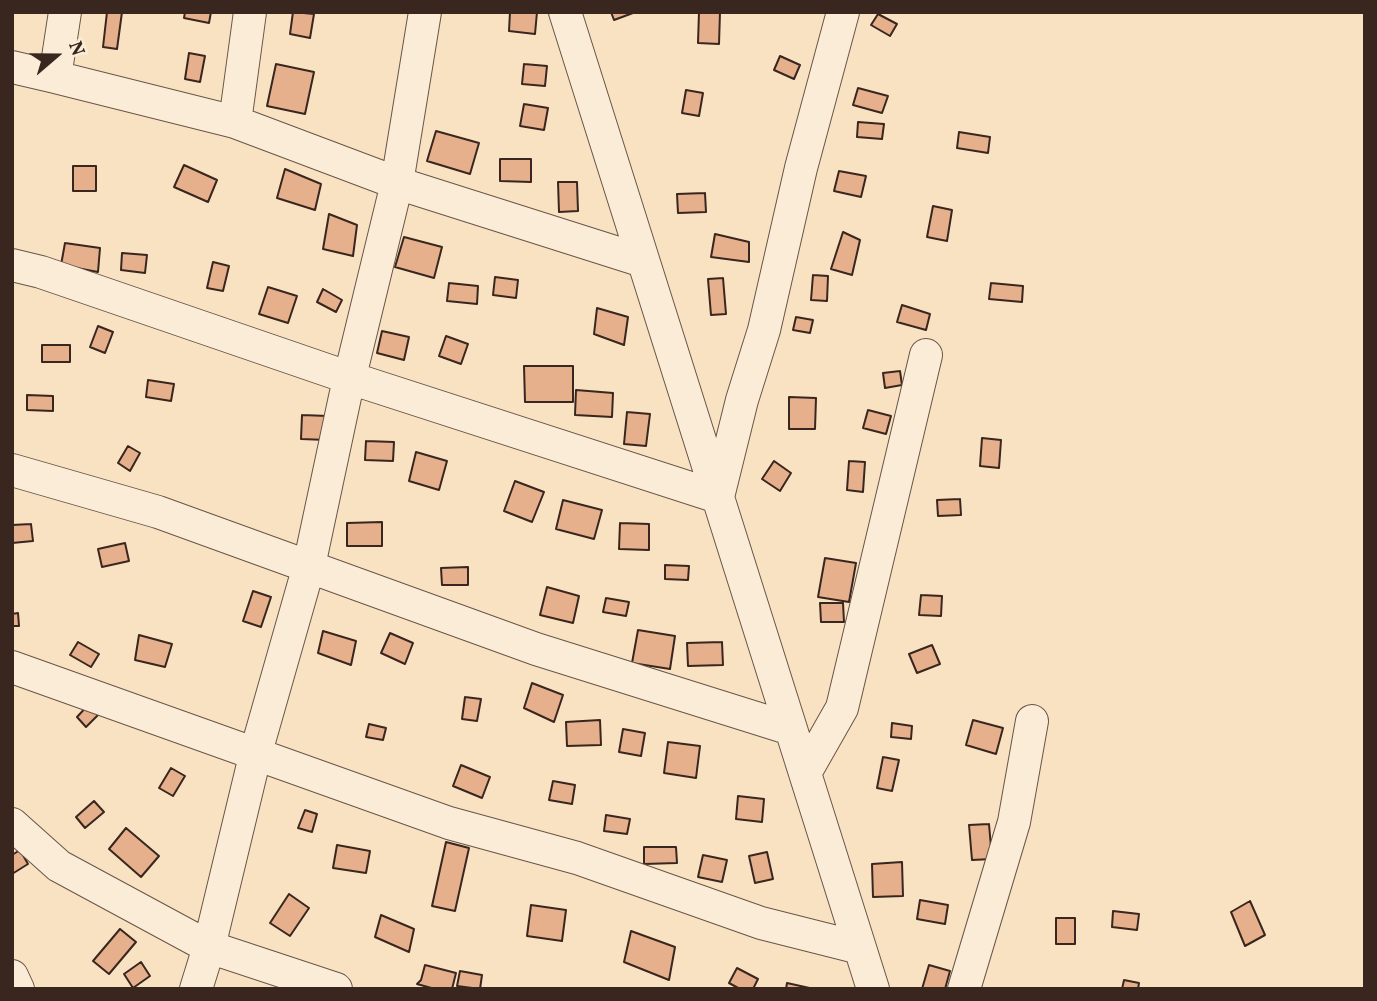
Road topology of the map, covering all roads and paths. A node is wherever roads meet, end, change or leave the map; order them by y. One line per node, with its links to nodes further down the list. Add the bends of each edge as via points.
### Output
1 (65, 12): 7 (street)
2 (250, 12): 8 (street)
3 (425, 12): 9 (street)
4 (565, 12): 10 (street)
5 (843, 12): 15 (street)
6 (12, 67): 7 (street)
7 (55, 77): 8 (street)
8 (234, 122): 9 (street)
9 (397, 183): 10 (street); 13 (street)
10 (643, 261): 15 (street)
11 (12, 265): 13 (street)
12 (926, 355): 21 (street, via 842,708)
13 (350, 378): 15 (street); 16 (street)
14 (12, 470): 16 (street, via 158,512)
15 (718, 497): 19 (street)
16 (309, 566): 19 (street, via 536,649); 20 (street)
17 (12, 667): 20 (street)
18 (1032, 721): 30 (street, via 1014,821)
19 (791, 730): 21 (street)
20 (256, 752): 23 (street); 24 (street, via 449,823 578,858 761,923)
21 (805, 773): 24 (street)
22 (12, 824): 23 (street, via 59,866)
23 (209, 947): 27 (street); 28 (street)
24 (860, 948): 29 (street)
25 (12, 976): 26 (street)
26 (18, 989)
27 (197, 989)
28 (336, 989)
29 (873, 989)
30 (964, 989)

